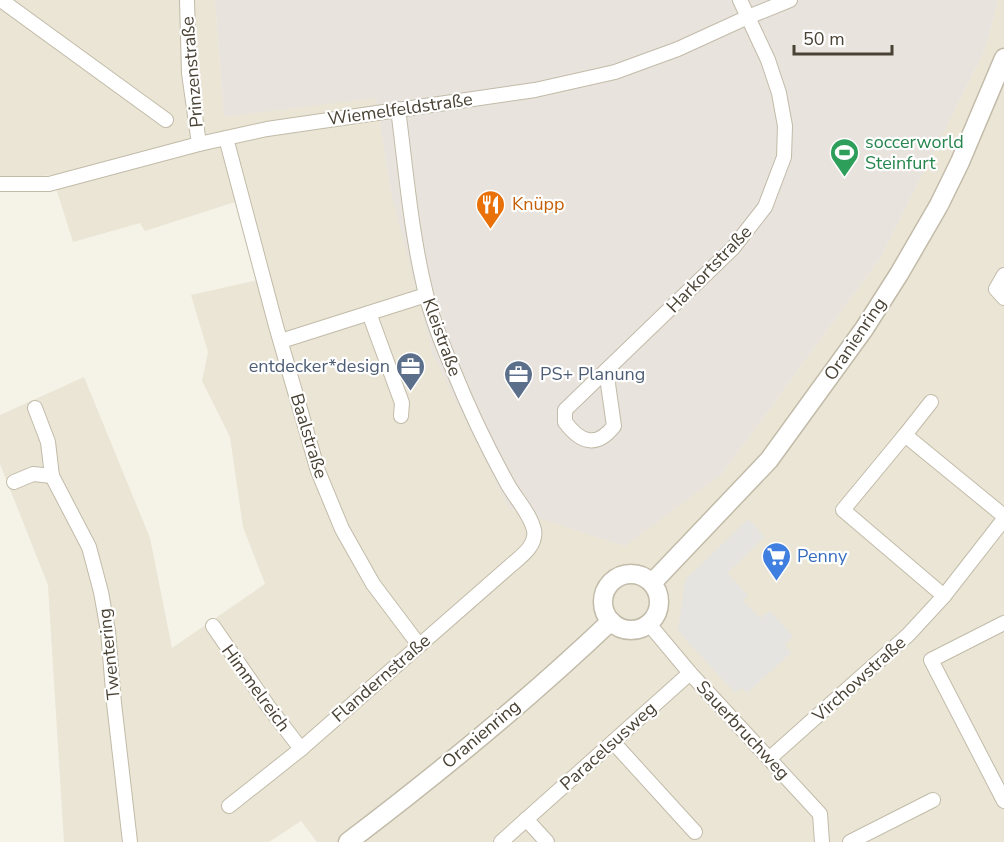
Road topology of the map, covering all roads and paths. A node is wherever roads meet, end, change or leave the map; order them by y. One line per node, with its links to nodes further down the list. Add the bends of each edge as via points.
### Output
1 (1, 0): 8 (street)
2 (187, 0): 10 (street, Prinzenstraße, via 189,73)
3 (740, 0): 5 (street, Harkortstraße)
4 (790, 0): 5 (street, Wiemelfeldstraße)
5 (748, 17): 7 (street, Wiemelfeldstraße, via 615,72 535,90); 17 (street, Harkortstraße, via 768,60 785,126 784,157 765,207 733,248)
6 (1004, 58): 26 (street, Oranienring, via 939,205 864,329 769,460)
7 (398, 109): 9 (street, Wiemelfeldstraße); 14 (street, Kleistraße)
8 (166, 120)
9 (226, 138): 10 (street, Wiemelfeldstraße); 16 (street, Baalstraße)
10 (199, 144): 11 (street, Wiemelfeldstraße, via 49,184)
11 (0, 184)
12 (1004, 275): 13 (street)
13 (1000, 293)
14 (426, 295): 15 (street); 25 (street, Kleistraße, via 479,430 534,531)
15 (369, 313): 16 (street); 20 (street, via 402,403)
16 (280, 341): 32 (street, Baalstraße, via 318,471 342,529 373,584)
17 (610, 368): 17 (street, Harkortstraße, via 565,410 565,422 581,439 600,438 614,426 608,384)
18 (931, 402): 21 (street)
19 (35, 408): 22 (street, Twentering, via 48,442)
20 (401, 416)
21 (905, 435): 24 (street, Virchowstraße); 27 (street, via 843,510)
22 (52, 476): 23 (street, via 33,474); 42 (street, Twentering, via 89,547 101,592)
23 (14, 482)
24 (1004, 517): 27 (street, Virchowstraße)
25 (530, 548): 32 (street, Flandernstraße)
26 (652, 583): 28 (street, via 636,574 626,574 610,584 603,603); 30 (street, via 659,604)
27 (944, 596): 36 (street, Virchowstraße, via 908,635)
28 (611, 621): 30 (street, via 630,630); 43 (street, Oranienring, via 486,732)
29 (1004, 623): 38 (street, via 931,660)
30 (649, 624): 33 (street, Sauerbruchweg)
31 (213, 626): 35 (street, Himmelreich)
32 (419, 645): 35 (street, Flandernstraße)
33 (690, 673): 34 (street, Paracelsusweg); 36 (street, Sauerbruchweg)
34 (613, 742): 40 (street, Paracelsusweg); 41 (street)
35 (301, 748): 39 (street, Flandernstraße)
36 (770, 758): 46 (street, Sauerbruchweg, via 820,814)
37 (933, 800): 47 (street)
38 (1004, 801)
39 (229, 806)
40 (526, 819): 44 (street, Paracelsusweg); 45 (street)
41 (695, 832)
42 (130, 842)
43 (348, 842)
44 (501, 842)
45 (547, 842)
46 (822, 842)
47 (850, 842)

